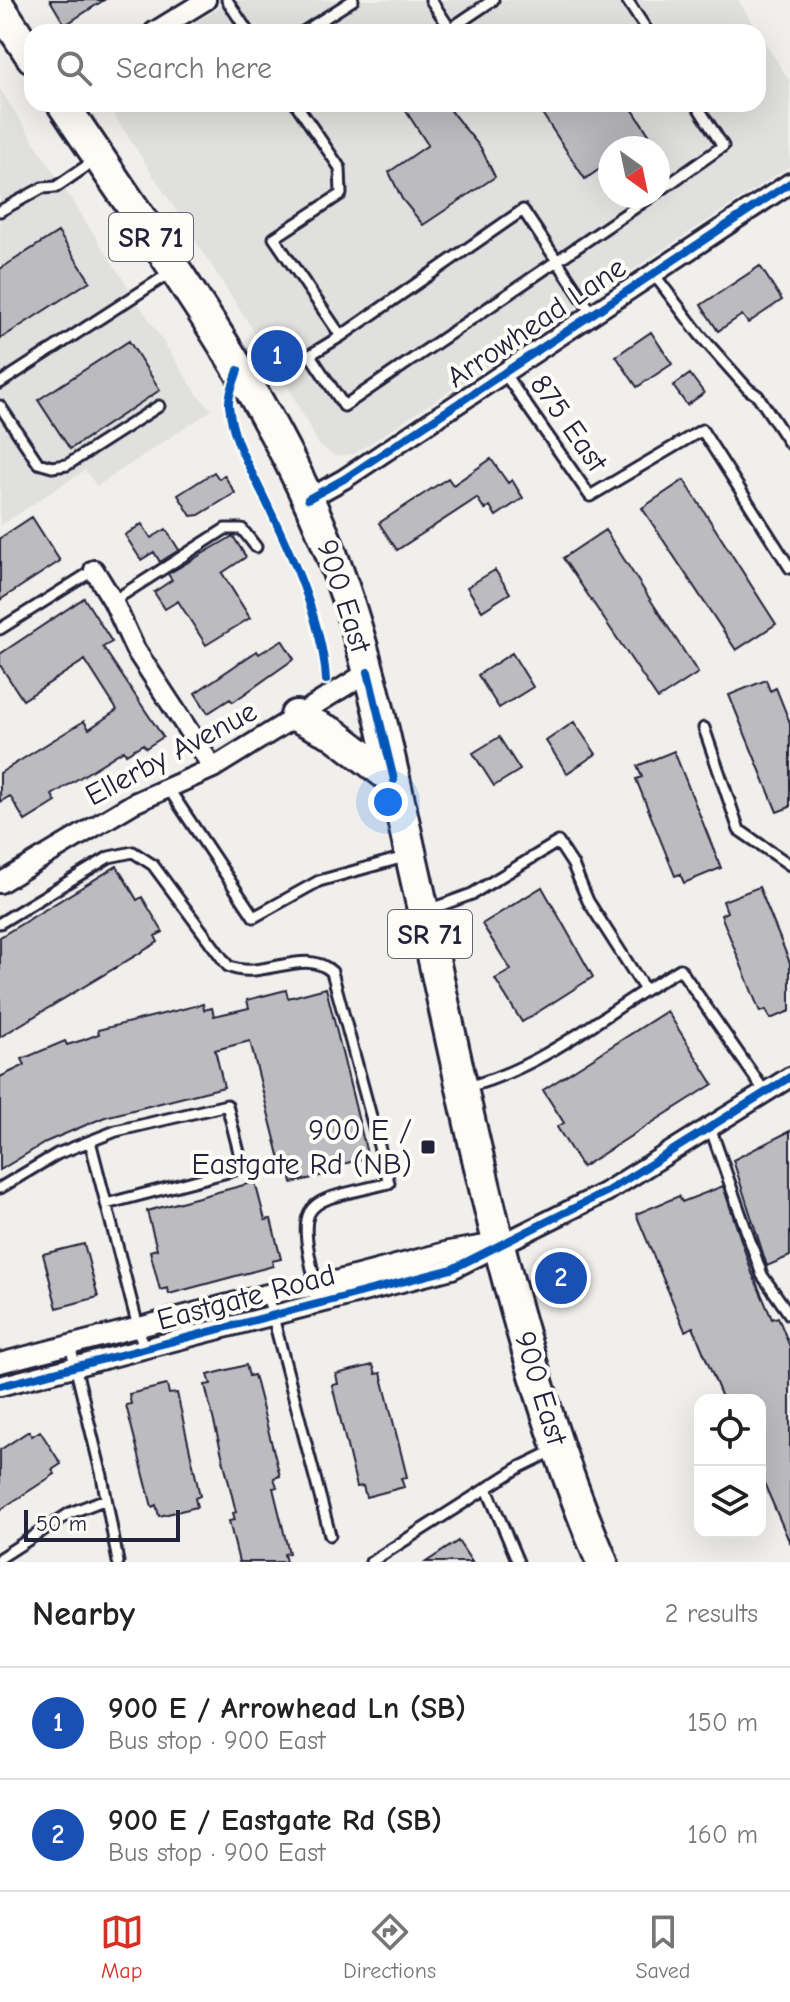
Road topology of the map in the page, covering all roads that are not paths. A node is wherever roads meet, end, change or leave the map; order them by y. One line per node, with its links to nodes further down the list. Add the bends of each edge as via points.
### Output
1 (206, 0): 8 (street)
2 (227, 0): 9 (lane)
3 (353, 0): 10 (lane)
4 (431, 0): 11 (lane)
5 (493, 0): 12 (lane)
6 (627, 0): 13 (lane)
7 (0, 8): 14 (main road)
8 (167, 24)
9 (243, 24)
10 (316, 24)
11 (447, 24)
12 (457, 24)
13 (643, 24)
14 (24, 45)
15 (68, 112): 18 (main road, 900 East / SR 71)
16 (302, 112): 27 (lane, via 340,168 341,194 274,238)
17 (701, 112): 20 (lane, via 723,146)
18 (99, 158): 22 (lane, via 56,187 42,188); 24 (main road, 900 East / SR 71)
19 (790, 183): 25 (street, Arrowhead Lane)
20 (670, 184)
21 (635, 208): 23 (lane)
22 (0, 211)
23 (558, 262): 26 (lane); 27 (lane, via 523,210); 27 (lane, via 344,406 310,355)
24 (173, 271): 29 (lane); 33 (main road, 900 East / SR 71, via 264,412)
25 (653, 273): 26 (street, Arrowhead Lane); 32 (lane, via 700,335 758,396)
26 (592, 313): 28 (street, Arrowhead Lane)
27 (341, 336)
28 (504, 373): 33 (street, Arrowhead Lane); 35 (lane, 875 East, via 590,496 702,430)
29 (0, 383)
30 (0, 406): 31 (lane, via 38,463 52,467 67,465)
31 (159, 406)
32 (790, 444)
33 (308, 499): 39 (main road, 900 East / SR 71, via 339,574)
34 (256, 547): 37 (lane, via 242,529 225,529)
35 (790, 568)
36 (94, 570): 37 (street); 38 (lane)
37 (113, 601): 42 (street, via 135,649)
38 (0, 629)
39 (368, 672): 40 (street, Ellerby Avenue); 43 (main road, 900 East / SR 71)
40 (296, 716): 42 (street, Ellerby Avenue); 43 (main road, via 334,734)
41 (704, 728): 46 (lane, via 739,830)
42 (213, 768): 44 (street, Ellerby Avenue)
43 (394, 780): 45 (main road, 900 East / SR 71)
44 (168, 788): 45 (lane, via 254,917 319,881); 47 (street, Ellerby Avenue)
45 (411, 855): 48 (main road, 900 East / SR 71)
46 (790, 865)
47 (3, 876)
48 (425, 911): 50 (lane, via 472,894 558,842 588,901); 52 (main road, 900 East / SR 71)
49 (0, 923): 60 (lane, via 109,857 133,852 153,865 228,966 252,971 315,962 332,972 389,1183 321,1201 309,1211 304,1226)
50 (645, 990): 52 (lane, via 526,1066); 53 (lane, via 680,969)
51 (790, 1077): 53 (street, Eastgate Road)
52 (465, 1088): 58 (main road, 900 East / SR 71)
53 (765, 1092): 54 (street, Eastgate Road)
54 (710, 1127): 58 (street, Eastgate Road, via 606,1192); 61 (lane, via 762,1275)
55 (90, 1141): 56 (lane); 57 (lane); 57 (lane, via 227,1105 243,1168)
56 (0, 1188)
57 (106, 1204): 63 (lane)
58 (501, 1243): 60 (street, Eastgate Road, via 452,1269); 69 (main road, 900 East / SR 71)
59 (267, 1294): 60 (street, Eastgate Road); 62 (lane); 63 (street, Eastgate Road)
60 (318, 1294): 62 (street, Eastgate Road)
61 (790, 1315)
62 (274, 1317): 65 (street, Eastgate Road); 72 (lane)
63 (139, 1327): 64 (street, Eastgate Road); 65 (lane)
64 (70, 1345): 66 (street, Eastgate Road); 67 (lane)
65 (144, 1350): 67 (street, Eastgate Road)
66 (0, 1363)
67 (76, 1367): 68 (street, Eastgate Road); 71 (lane)
68 (0, 1386)
69 (559, 1448): 70 (lane); 77 (main road, 900 East / SR 71)
70 (487, 1489): 75 (lane); 76 (lane)
71 (106, 1499): 73 (lane, via 78,1508); 74 (lane)
72 (330, 1535)
73 (0, 1558)
74 (118, 1562)
75 (371, 1562)
76 (518, 1562)
77 (602, 1562)

